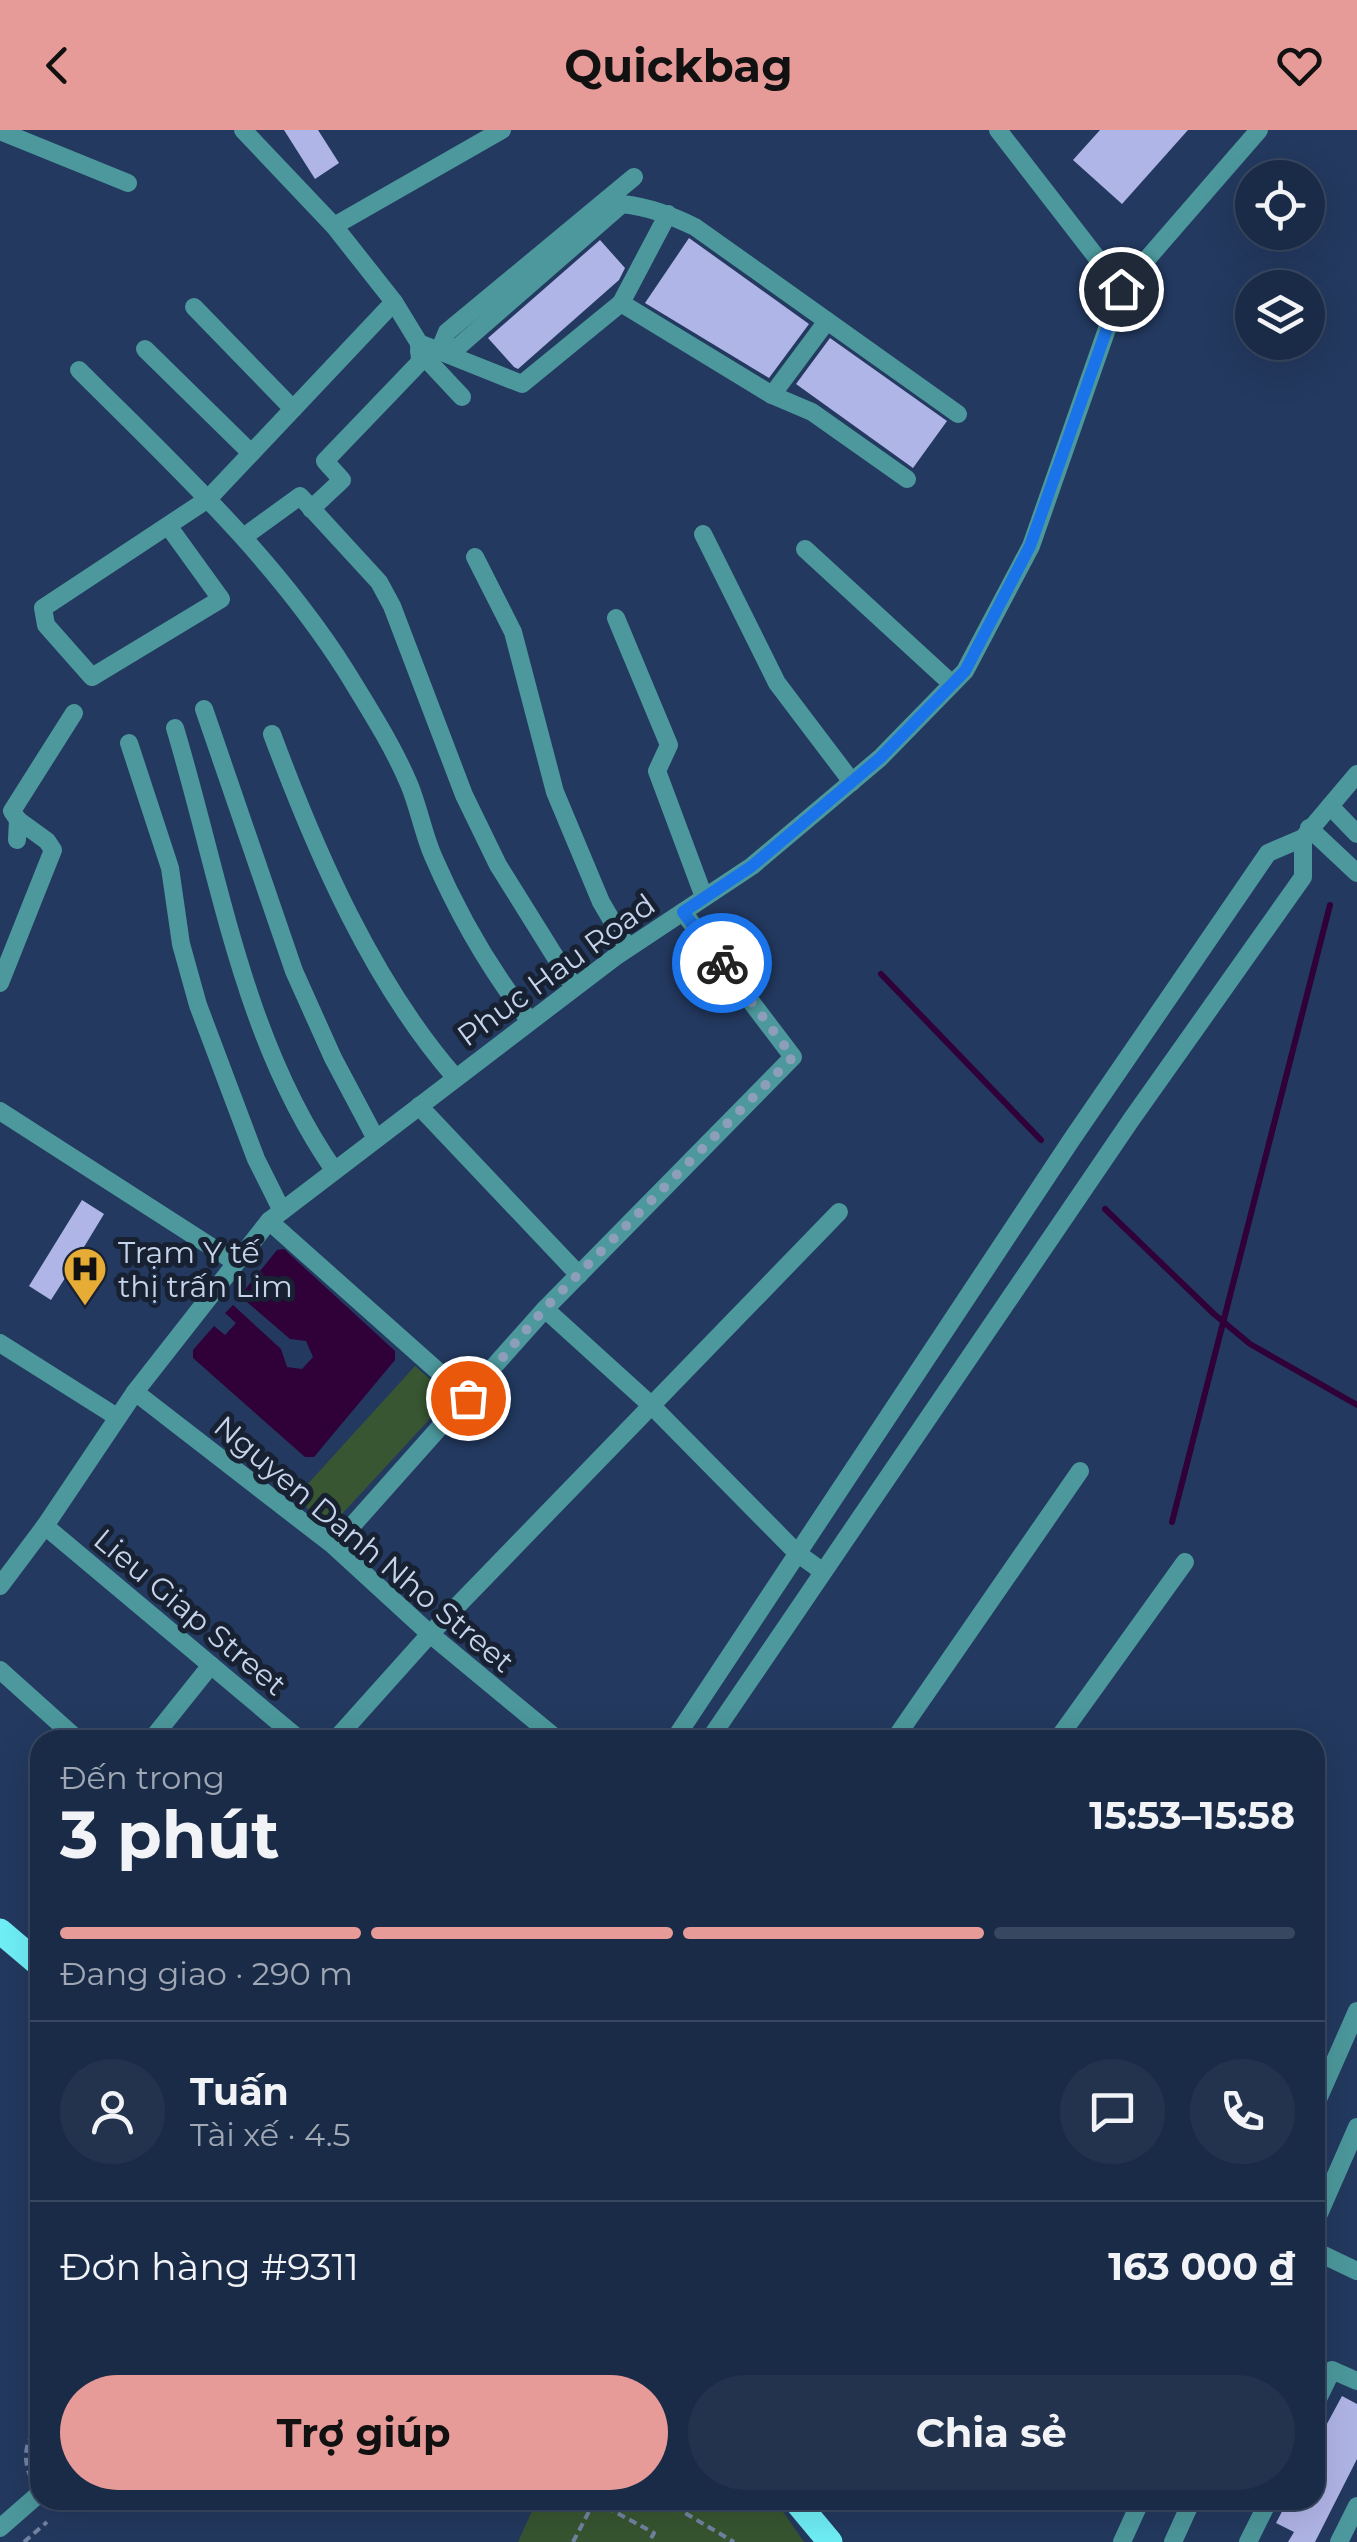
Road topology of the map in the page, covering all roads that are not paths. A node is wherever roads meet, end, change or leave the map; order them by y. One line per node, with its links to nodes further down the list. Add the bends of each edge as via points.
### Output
1 (0, 130): 7 (street)
2 (243, 130): 9 (street)
3 (502, 130): 9 (street)
4 (998, 130): 10 (street)
5 (1259, 130): 10 (street, Phuc Hau Road)
6 (634, 177): 17 (street, via 447,332 441,340)
7 (128, 183)
8 (668, 214): 12 (street); 14 (street); 17 (street, via 622,204)
9 (334, 226): 11 (street)
10 (1121, 289): 33 (street, Phuc Hau Road, via 1030,546)
11 (394, 302): 15 (street); 21 (street)
12 (621, 303): 17 (street, via 522,384); 19 (street)
13 (194, 308): 21 (street)
14 (827, 321): 19 (street); 22 (street)
15 (419, 347): 17 (street); 20 (street); 26 (street, via 420,362 325,461 342,480)
16 (145, 350): 23 (street)
17 (445, 352)
18 (79, 370): 25 (street)
19 (772, 396): 24 (street, via 812,412)
20 (462, 397)
21 (293, 409): 23 (street)
22 (958, 414)
23 (251, 453): 25 (street)
24 (906, 479)
25 (208, 499): 27 (street); 29 (street)
26 (311, 508): 29 (street, via 300,496); 52 (street, via 386,593 498,865)
27 (169, 527): 27 (street, via 221,599 92,677 46,625 42,608)
28 (704, 534): 40 (street, via 777,683)
29 (245, 536): 53 (street, via 345,670 407,780 431,853 477,941)
30 (805, 549): 33 (street)
31 (475, 557): 49 (street, via 513,632 556,792 601,902)
32 (616, 618): 47 (street, via 669,745 657,772)
33 (952, 684): 40 (street, Phuc Hau Road)
34 (204, 710): 57 (street, via 294,971)
35 (74, 714): 42 (street, via 12,810)
36 (174, 728): 58 (street, via 242,977 288,1086)
37 (272, 734): 54 (street, via 306,828 372,953 404,1010)
38 (129, 743): 60 (street, via 170,868 198,1005)
39 (1357, 774): 41 (street)
40 (852, 782): 47 (street, Phuc Hau Road)
41 (1330, 806): 43 (street); 44 (street)
42 (18, 820): 45 (street); 50 (street, via 53,848)
43 (1306, 833): 46 (street); 64 (street, via 1268,853); 66 (street, via 1303,877)
44 (1357, 834)
45 (17, 840)
46 (1357, 873)
47 (704, 897): 48 (street, Phuc Hau Road)
48 (683, 912): 49 (street, Phuc Hau Road); 62 (street, via 793,1057)
49 (628, 948): 52 (street, Phuc Hau Road)
50 (4, 960): 51 (street)
51 (0, 982)
52 (574, 987): 53 (street, Phuc Hau Road)
53 (529, 1020): 54 (street, Phuc Hau Road)
54 (455, 1077): 55 (street, Phuc Hau Road)
55 (418, 1106): 57 (street, Phuc Hau Road); 62 (street)
56 (0, 1111): 61 (street)
57 (376, 1139): 58 (street, Phuc Hau Road)
58 (334, 1170): 60 (street, Phuc Hau Road)
59 (839, 1212): 69 (street)
60 (276, 1216): 61 (street, Phuc Hau Road); 68 (street)
61 (235, 1262): 67 (street, Phuc Hau Road)
62 (579, 1274): 63 (street)
63 (545, 1308): 68 (street); 69 (street)
64 (940, 1338): 66 (street); 74 (street)
65 (0, 1343): 70 (street)
66 (968, 1358): 76 (street)
67 (134, 1392): 70 (street, Phuc Hau Road); 73 (street, Nguyen Danh Nho Street)
68 (468, 1398): 73 (street)
69 (652, 1406): 74 (street); 78 (street)
70 (117, 1417): 72 (street, Phuc Hau Road)
71 (1080, 1471): 88 (street)
72 (45, 1526): 77 (street, Phuc Hau Road); 79 (street, Lieu Giap Street)
73 (334, 1546): 78 (street, Nguyen Danh Nho Street)
74 (798, 1553): 76 (street); 86 (street)
75 (1185, 1562): 89 (street)
76 (822, 1572): 87 (street)
77 (0, 1586)
78 (430, 1634): 84 (street); 85 (street, Nguyen Danh Nho Street)
79 (211, 1665): 82 (street); 83 (street, Lieu Giap Street)
80 (0, 1670): 81 (street)
81 (67, 1730)
82 (159, 1730)
83 (288, 1730)
84 (344, 1730)
85 (546, 1730)
86 (681, 1730)
87 (716, 1730)
88 (901, 1730)
89 (1064, 1730)
90 (0, 1930): 91 (main road)
91 (30, 1956)
92 (1357, 2011): 93 (street)
93 (1325, 2083)
94 (1357, 2128): 95 (street)
95 (1325, 2200)
96 (1325, 2256): 97 (street)
97 (1357, 2271)
98 (1357, 2382): 99 (street, via 1332,2370)
99 (1325, 2384)
100 (30, 2494): 106 (street)
101 (1357, 2506): 111 (street)
102 (804, 2510): 107 (main road)
103 (1136, 2510): 108 (street)
104 (1187, 2510): 109 (street)
105 (1264, 2510): 110 (street)
106 (0, 2528)
107 (830, 2542)
108 (1122, 2542)
109 (1173, 2542)
110 (1248, 2542)
111 (1339, 2542)

